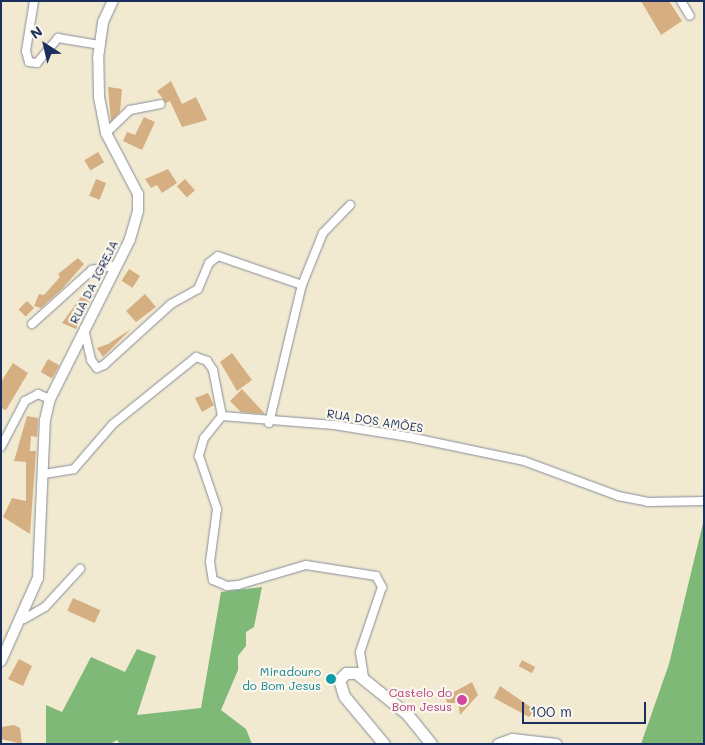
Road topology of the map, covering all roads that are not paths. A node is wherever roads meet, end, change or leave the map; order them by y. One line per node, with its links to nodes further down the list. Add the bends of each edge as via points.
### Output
1 (34, 1): 5 (street, via 26,51 29,62 36,63 58,38)
2 (112, 1): 5 (street, RUA DA IGREJA)
3 (681, 1): 4 (street)
4 (690, 16)
5 (100, 45): 7 (street, RUA DA IGREJA, via 99,98)
6 (160, 104): 7 (street, via 130,110)
7 (106, 133): 9 (street, RUA DA IGREJA, via 138,194 130,239)
8 (350, 205): 10 (street, via 323,234)
9 (117, 265): 11 (street, via 92,270); 12 (street, RUA DA IGREJA)
10 (302, 285): 12 (street, via 218,256 191,293 170,304 134,341 97,368); 15 (street)
11 (32, 324)
12 (84, 329): 13 (street, RUA DA IGREJA)
13 (50, 399): 16 (street, via 38,394 25,401); 17 (street, RUA DA IGREJA, via 45,420)
14 (222, 416): 15 (street, RUA DOS AMÕES); 17 (street, via 213,370 208,361 196,357 113,424 74,468); 22 (street, via 204,438 199,456 217,509 210,562 214,580 227,586 238,585 306,565 376,576 382,588 360,652)
15 (270, 423): 18 (street, RUA DOS AMÕES, via 365,429 524,461 601,492 648,502)
16 (1, 447)
17 (44, 474): 20 (street, RUA DA IGREJA, via 38,578)
18 (704, 501)
19 (80, 569): 20 (street, via 45,606)
20 (24, 619): 21 (street, RUA DA IGREJA)
21 (1, 661)
22 (364, 678): 23 (main road, via 346,673 339,687); 24 (main road, via 417,723)
23 (384, 744)
24 (432, 744)
25 (498, 744): 26 (main road, via 512,739)
26 (556, 744)

